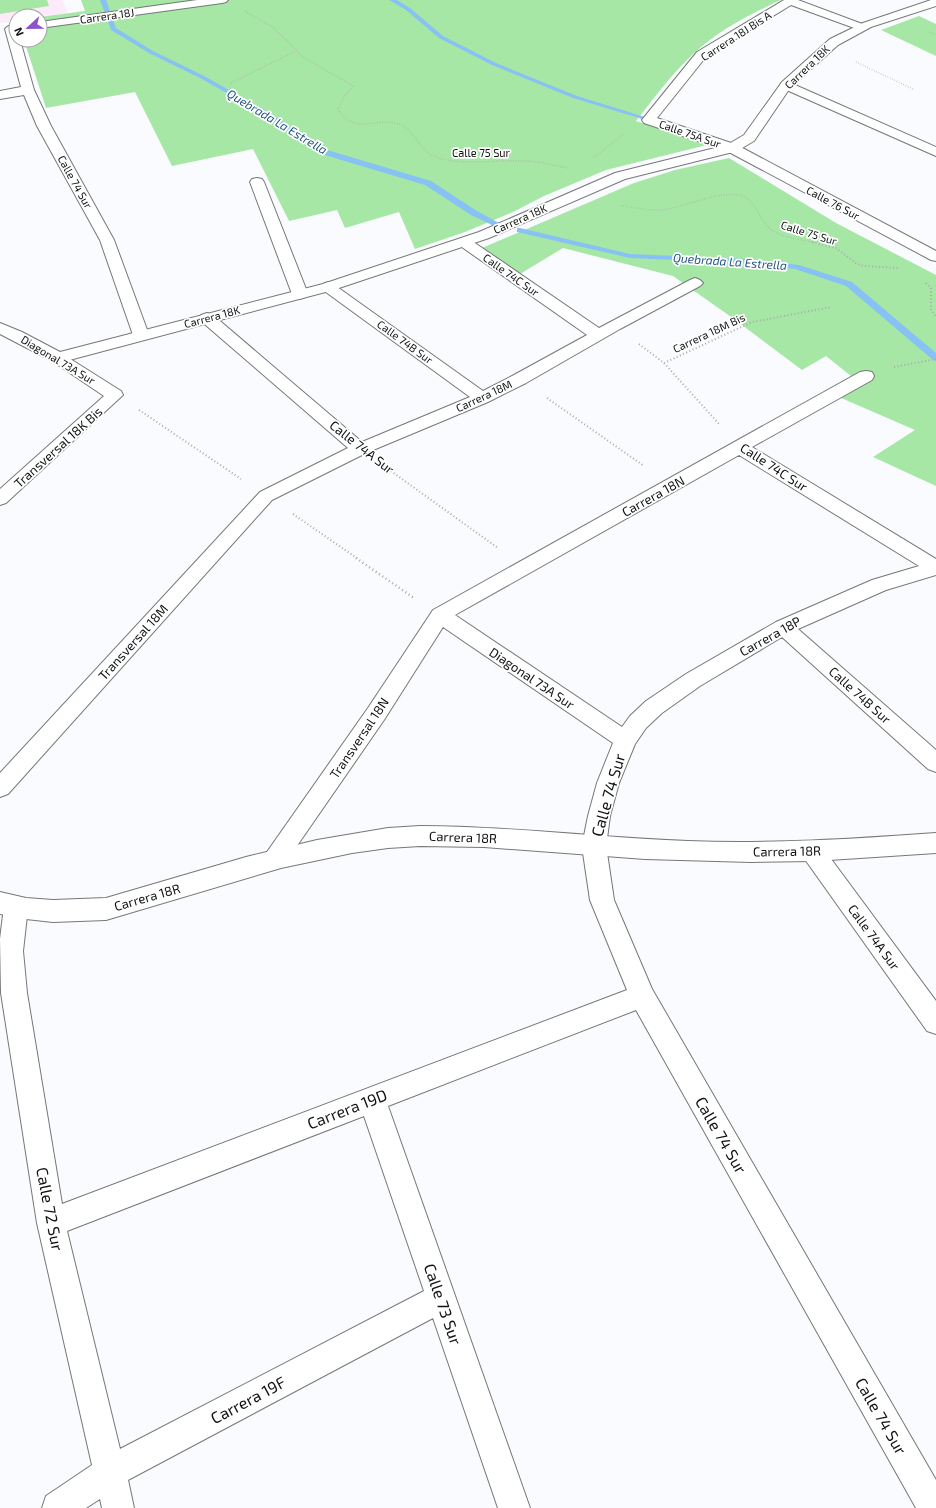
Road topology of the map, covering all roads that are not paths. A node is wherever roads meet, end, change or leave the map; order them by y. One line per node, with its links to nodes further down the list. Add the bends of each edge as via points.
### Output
1 (222, 0): 3 (street, Carrera 18J)
2 (936, 2): 4 (street, Carrera 18K)
3 (48, 24)
4 (861, 27): 6 (street, Carrera 18K, via 826,47); 9 (street, Carrera 18J Bis A, via 790,1 701,55)
5 (15, 48): 7 (street, Calle 74 Sur)
6 (786, 86): 10 (street, Carrera 18K, via 749,138); 11 (street)
7 (28, 90): 8 (street); 20 (street, Calle 74 Sur, via 44,126 107,240)
8 (0, 95)
9 (649, 120): 10 (street, Calle 75A Sur)
10 (732, 148): 13 (street, Carrera 18K, via 657,166 605,182 590,181 484,235); 14 (street, Calle 76 Sur)
11 (936, 152)
12 (257, 182): 17 (street)
13 (464, 242): 16 (street, Carrera 18K); 21 (street, Calle 74C Sur)
14 (936, 257)
15 (695, 283): 21 (street, Carrera 18M)
16 (328, 287): 17 (street, Carrera 18K); 25 (street, Calle 74B Sur)
17 (300, 294): 18 (street, Carrera 18K)
18 (207, 318): 20 (street, Carrera 18K); 26 (street, Calle 74A Sur)
19 (0, 328): 22 (street, Diagonal 73A Sur)
20 (141, 335): 22 (street, Carrera 18K)
21 (598, 335): 25 (street, Carrera 18M)
22 (58, 358): 24 (street, Diagonal 73A Sur)
23 (866, 376): 27 (street, Carrera 18N)
24 (115, 394): 29 (street, Transversal 18K Bis)
25 (482, 398): 26 (street, Carrera 18M)
26 (360, 448): 28 (street, Carrera 18M)
27 (741, 448): 30 (street, Calle 74C Sur); 31 (street, Carrera 18N)
28 (266, 496): 35 (street, Transversal 18M)
29 (0, 499)
30 (936, 568): 32 (street, Carrera 18P, via 879,585)
31 (440, 615): 33 (street, Diagonal 73A Sur); 39 (street, Transversal 18N, via 376,714)
32 (783, 627): 33 (street, Carrera 18P, via 693,680 654,707 638,722); 34 (street, Calle 74B Sur)
33 (625, 740): 37 (street, Calle 74 Sur, via 608,782)
34 (936, 763)
35 (0, 788)
36 (936, 843): 38 (street, Carrera 18R)
37 (594, 846): 38 (street, Carrera 18R, via 703,851); 39 (street, Carrera 18R, via 438,836 381,839); 41 (street, Calle 74 Sur, via 602,900)
38 (812, 851): 42 (street, Calle 74A Sur)
39 (275, 859): 40 (street, Carrera 18R, via 106,908 78,912)
40 (8, 905): 44 (street, Calle 72 Sur, via 14,993)
41 (642, 996): 43 (street, Carrera 19D); 50 (street, Calle 74 Sur)
42 (936, 1022)
43 (372, 1099): 44 (street, Carrera 19D); 45 (street, Calle 73 Sur)
44 (52, 1223): 46 (street, Calle 72 Sur)
45 (441, 1298): 46 (street, Carrera 19F); 49 (street, Calle 73 Sur)
46 (110, 1472): 47 (street, Carrera 19F); 48 (street, Calle 72 Sur)
47 (58, 1508)
48 (118, 1508)
49 (514, 1508)
50 (934, 1508)

